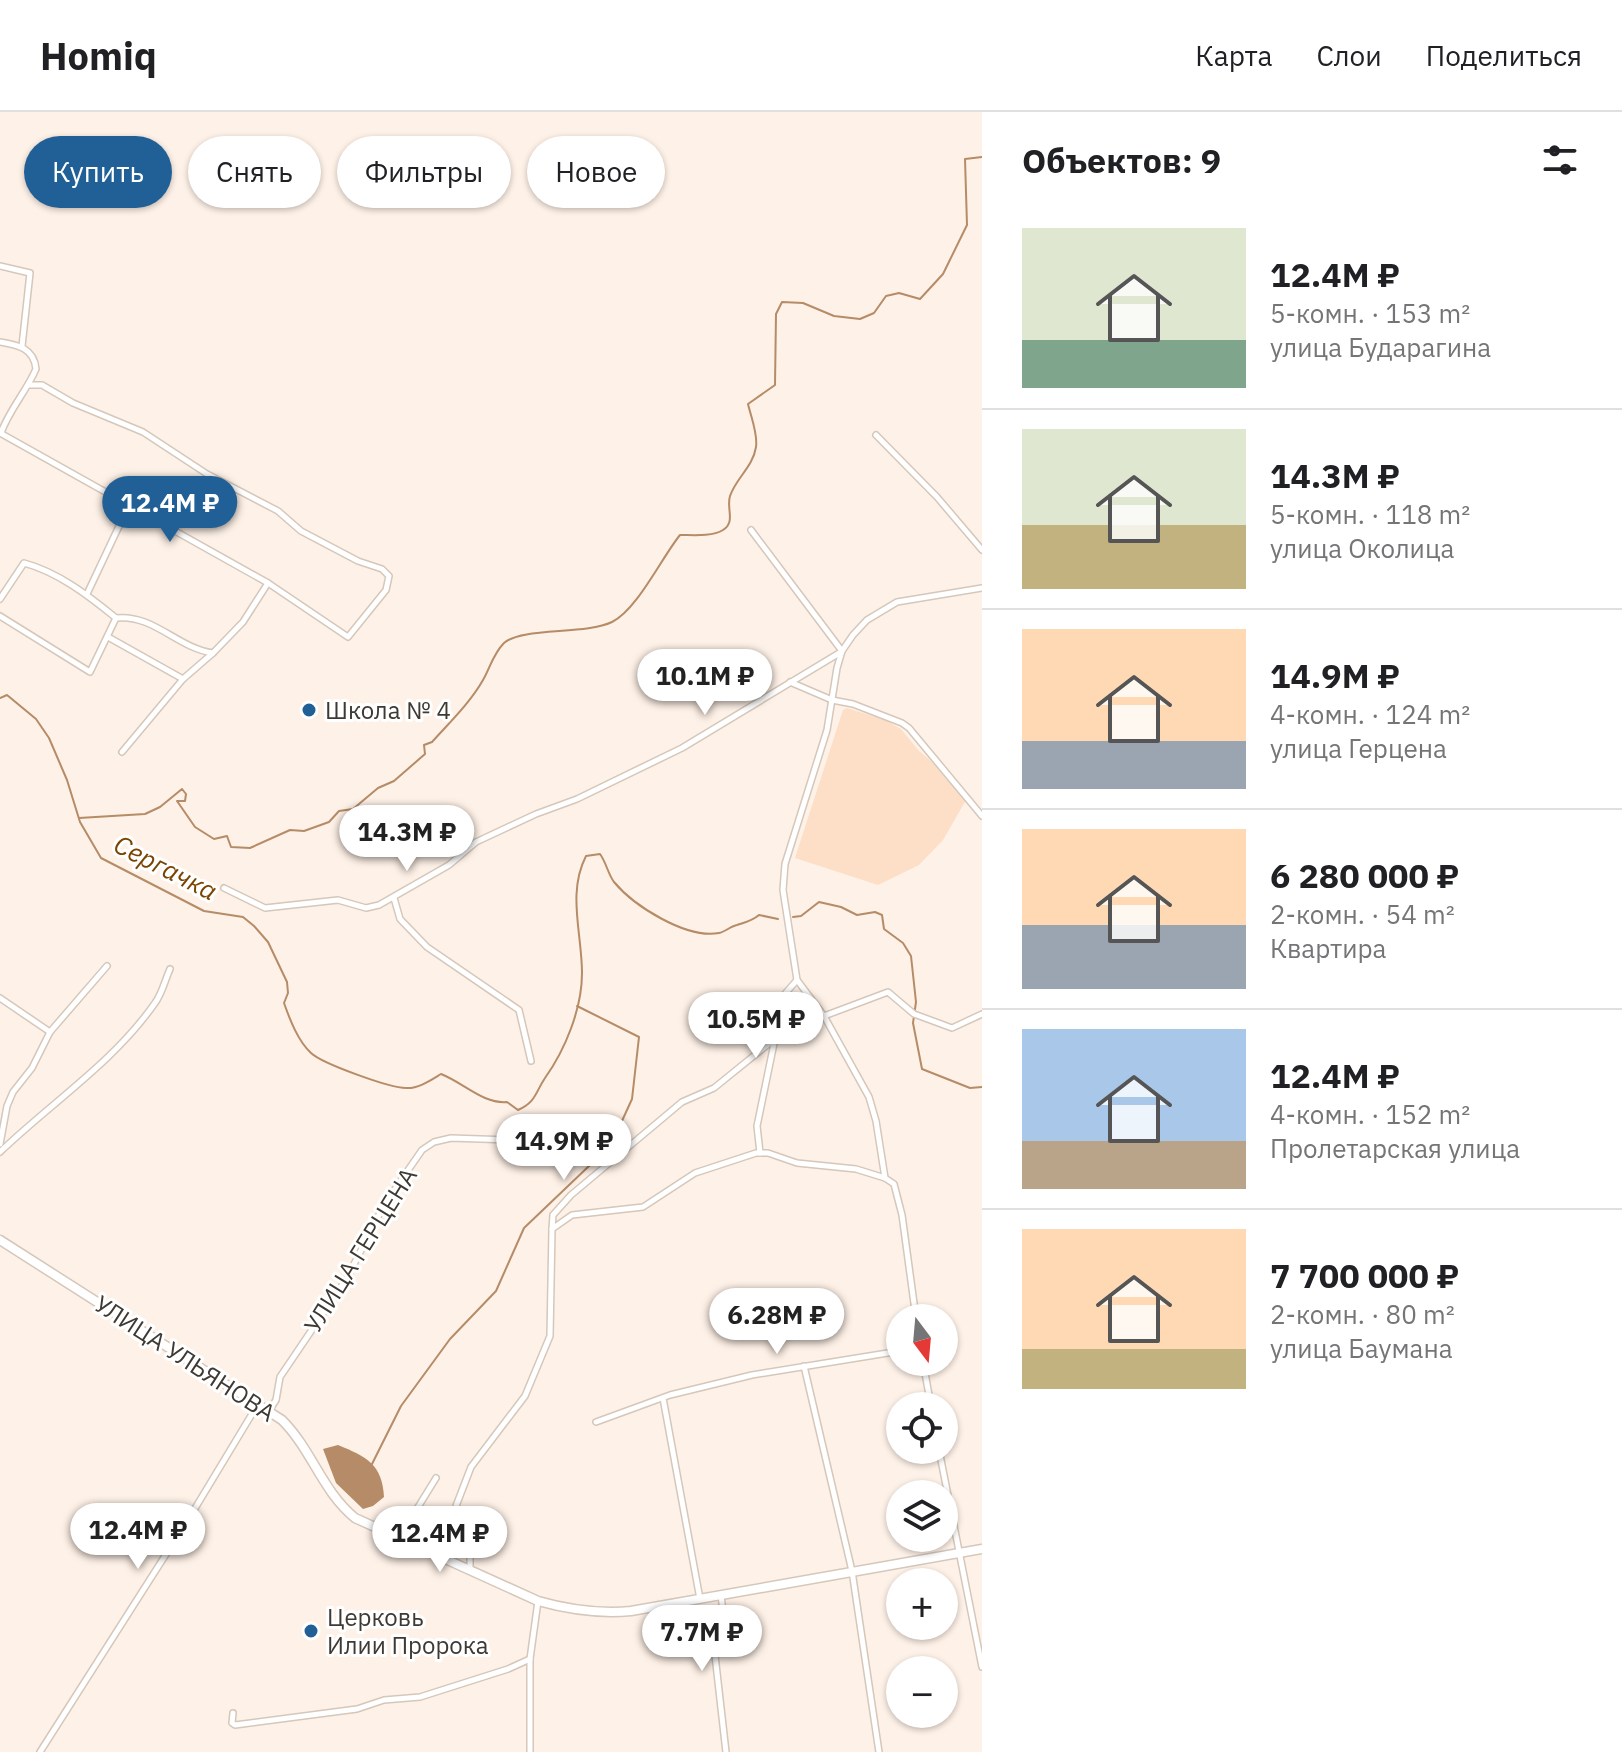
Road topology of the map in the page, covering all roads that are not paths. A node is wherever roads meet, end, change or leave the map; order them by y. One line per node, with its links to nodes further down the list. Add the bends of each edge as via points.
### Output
1 (0, 266): 3 (street, via 30,273)
2 (0, 342): 3 (street)
3 (22, 346): 4 (street, via 35,362)
4 (29, 385): 5 (street); 10 (street, via 42,385 143,432 278,511 301,531 389,576 386,590 348,637)
5 (0, 433): 7 (street)
6 (876, 435): 9 (street)
7 (129, 504): 10 (street); 12 (street)
8 (751, 530): 17 (street)
9 (982, 550)
10 (268, 583): 18 (street, via 243,622)
11 (982, 588): 17 (street, via 897,602 867,620)
12 (87, 594): 13 (street, via 24,563); 15 (street)
13 (0, 599)
14 (0, 616): 16 (street, via 90,672)
15 (116, 618): 16 (street); 18 (street, via 151,623 195,650)
16 (108, 637): 19 (street)
17 (842, 651): 20 (street); 21 (street)
18 (213, 653): 19 (street)
19 (183, 679): 22 (street)
20 (789, 681): 21 (street); 25 (street, via 682,748 476,842)
21 (832, 700): 23 (street, via 909,728); 28 (street, via 785,864 783,890)
22 (122, 752)
23 (982, 816)
24 (224, 888): 25 (street, via 265,908 338,900 366,908)
25 (394, 898): 34 (street, via 400,919 427,947 519,1010)
26 (107, 966): 32 (street)
27 (170, 969): 36 (street, via 157,1002 107,1059)
28 (797, 980): 31 (street); 33 (street, via 784,995)
29 (0, 998): 32 (street)
30 (982, 1014): 31 (street, via 952,1028 914,1014 888,992)
31 (824, 1016): 33 (street, via 804,1019); 39 (street, via 869,1097)
32 (50, 1032): 35 (street, via 13,1092)
33 (775, 1040): 37 (street, via 757,1126); 38 (street, via 714,1088 682,1102)
34 (531, 1061)
35 (0, 1144)
36 (0, 1152)
37 (760, 1153): 39 (street); 40 (street, via 695,1173 643,1207 572,1215)
38 (617, 1157): 40 (street, via 571,1195 553,1215); 47 (street, УЛИЦА ГЕРЦЕНА, via 569,1126 554,1124 511,1140 451,1138 422,1150 384,1205 347,1278 280,1377)
39 (885, 1178): 42 (street, via 894,1184 902,1215)
40 (552, 1229): 53 (street, via 550,1336 525,1396 471,1467 456,1506 470,1543)
41 (0, 1240): 46 (main road, УЛИЦА УЛЬЯНОВА)
42 (914, 1304)
43 (886, 1353): 44 (street)
44 (804, 1366): 45 (street); 54 (street)
45 (663, 1398): 48 (street); 56 (street)
46 (258, 1404): 47 (main road, УЛИЦА УЛЬЯНОВА); 61 (street)
47 (269, 1411): 50 (main road, УЛИЦА УЛЬЯНОВА, via 294,1432 338,1505)
48 (596, 1422)
49 (436, 1478): 50 (street)
50 (398, 1539): 53 (main road, УЛИЦА УЛЬЯНОВА)
51 (982, 1549): 52 (main road, УЛИЦА УЛЬЯНОВА)
52 (958, 1552): 54 (main road, УЛИЦА УЛЬЯНОВА); 59 (street)
53 (470, 1570): 57 (main road, УЛИЦА УЛЬЯНОВА)
54 (852, 1571): 55 (main road, УЛИЦА УЛЬЯНОВА); 64 (street)
55 (721, 1595): 56 (main road, УЛИЦА УЛЬЯНОВА); 63 (street, via 724,1618 712,1629)
56 (700, 1599): 57 (main road, УЛИЦА УЛЬЯНОВА, via 609,1613)
57 (538, 1601): 58 (street)
58 (530, 1659): 60 (street, via 446,1690 357,1709 235,1725); 62 (street)
59 (982, 1667)
60 (233, 1713)
61 (40, 1752)
62 (530, 1752)
63 (726, 1752)
64 (879, 1752)

